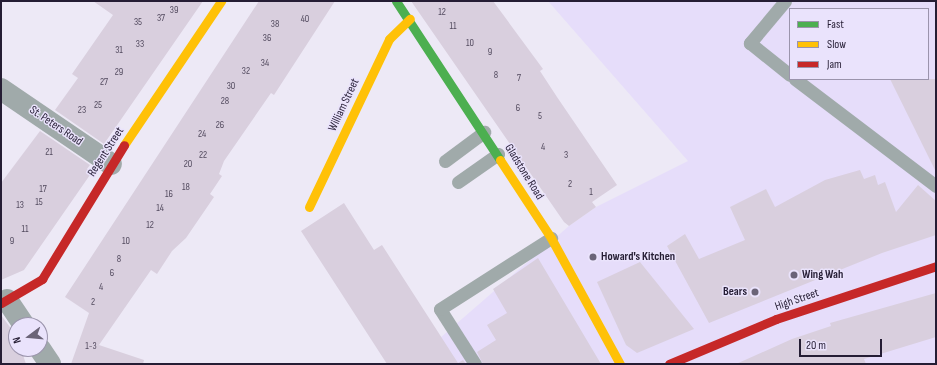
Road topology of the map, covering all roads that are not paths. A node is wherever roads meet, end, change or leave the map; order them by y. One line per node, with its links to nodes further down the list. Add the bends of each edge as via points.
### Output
1 (222, 1): 11 (street, Regent Street)
2 (396, 1): 4 (street, Gladstone Road)
3 (785, 1): 5 (lane, via 750,43)
4 (410, 19): 8 (street, Gladstone Road); 14 (street, William Street, via 389,39)
5 (789, 74)
6 (795, 80): 13 (lane)
7 (1, 89): 11 (street, St. Peters Road)
8 (484, 132): 9 (street, Gladstone Road); 10 (lane)
9 (498, 154): 12 (lane); 15 (street, Gladstone Road)
10 (445, 160)
11 (111, 164): 17 (street, Regent Street, via 42,279)
12 (458, 182)
13 (936, 186)
14 (309, 207)
15 (551, 238): 19 (lane, via 440,309); 20 (street, Gladstone Road)
16 (936, 266): 21 (street, High Street, via 776,319)
17 (4, 302): 18 (street)
18 (17, 317)
19 (475, 364)
20 (620, 364)
21 (669, 364)

